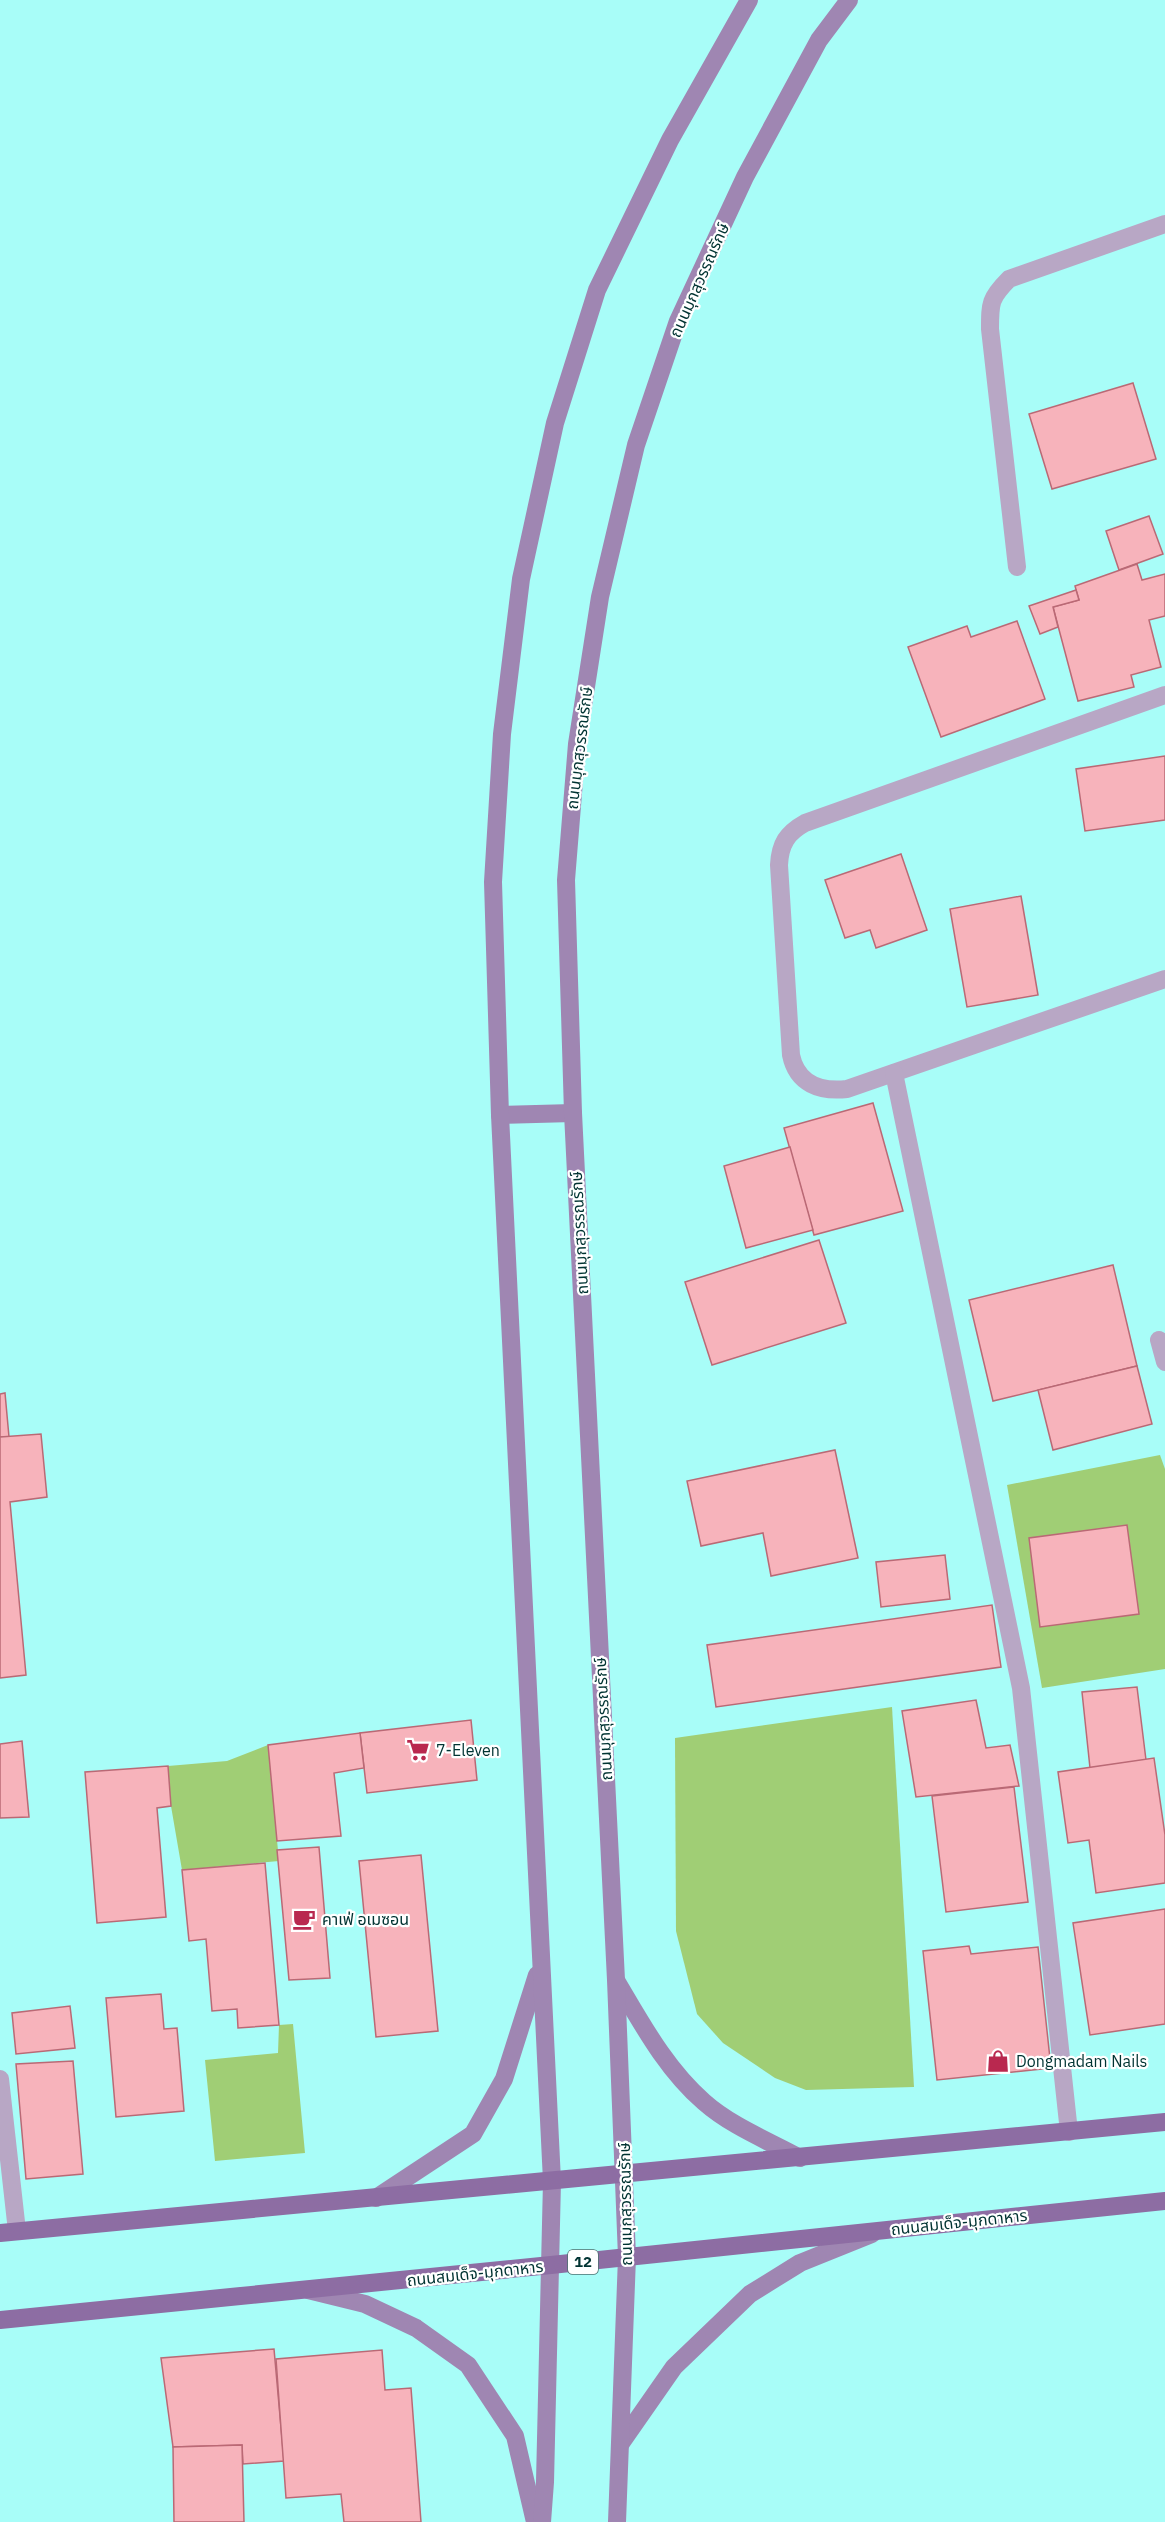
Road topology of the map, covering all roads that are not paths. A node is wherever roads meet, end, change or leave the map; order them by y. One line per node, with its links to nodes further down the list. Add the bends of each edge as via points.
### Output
1 (749, 0): 9 (main road, via 670,140 597,290 555,423 521,579 502,734 493,882)
2 (849, 0): 8 (main road, ถนนมุกสุวรรณรักษ์, via 819,40 745,177 678,321 636,445 600,597 577,744 566,880)
3 (1165, 224): 4 (street, via 1009,279 994,294 990,328)
4 (1017, 567)
5 (1165, 695): 7 (street, via 805,823 792,830 783,842 779,865 794,1068 802,1078 832,1091)
6 (1165, 979): 7 (street)
7 (894, 1073): 16 (street, via 1021,1688)
8 (573, 1113): 9 (main road); 13 (main road, ถนนมุกสุวรรณรักษ์)
9 (500, 1115): 12 (main road)
10 (1159, 1340): 11 (street)
11 (1165, 1362)
12 (541, 1962): 19 (main road); 20 (main road, via 504,2079 473,2134)
13 (616, 1980): 17 (main road, via 660,2053 704,2103); 18 (main road, ถนนมุกสุวรรณรักษ์)
14 (0, 2079): 23 (street)
15 (1165, 2122): 16 (main road)
16 (1069, 2132): 17 (main road)
17 (801, 2158): 18 (main road)
18 (625, 2174): 19 (main road); 24 (main road, ถนนมุกสุวรรณรักษ์)
19 (552, 2181): 20 (main road); 25 (main road)
20 (376, 2198): 23 (main road)
21 (1165, 2201): 22 (main road, ถนนสมเด็จ-มุกดาหาร / 12)
22 (882, 2230): 24 (main road, ถนนสมเด็จ-มุกดาหาร / 12); 28 (main road, via 800,2263 750,2294 674,2367)
23 (9, 2232)
24 (627, 2257): 25 (main road, ถนนสมเด็จ-มุกดาหาร / 12); 28 (main road, ถนนมุกสุวรรณรักษ์)
25 (551, 2265): 26 (main road, ถนนสมเด็จ-มุกดาหาร / 12); 30 (main road)
26 (307, 2290): 27 (main road, ถนนสมเด็จ-มุกดาหาร / 12); 29 (main road, via 365,2304 416,2328 468,2365 515,2436)
27 (0, 2320)
28 (621, 2443): 31 (main road, ถนนมุกสุวรรณรักษ์)
29 (535, 2522)
30 (542, 2522)
31 (618, 2522)

